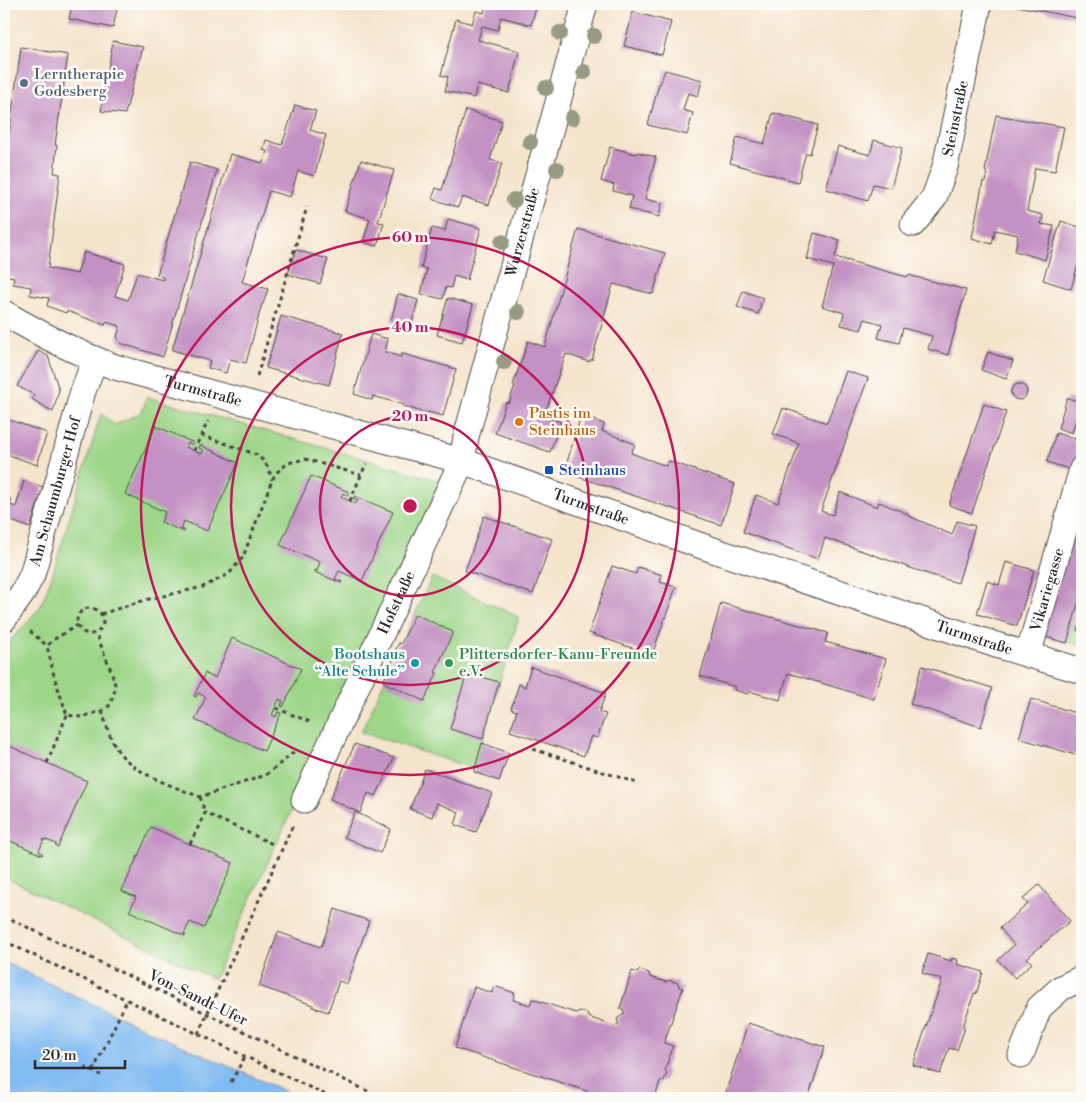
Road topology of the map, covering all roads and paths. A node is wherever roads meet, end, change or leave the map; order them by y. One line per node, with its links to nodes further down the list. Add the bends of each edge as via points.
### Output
1 (585, 4): 12 (street, Wurzerstraße)
2 (979, 4): 4 (street, Steinstraße, via 945,167 934,198)
3 (307, 207): 7 (path)
4 (913, 224)
5 (4, 313): 6 (street, Turmstraße)
6 (95, 360): 7 (street, Turmstraße); 19 (street, Am Schaumburger Hof, via 83,391 32,575 22,594)
7 (249, 403): 12 (street, Turmstraße)
8 (210, 416): 9 (path)
9 (201, 435): 10 (path); 15 (path, via 258,455 268,467)
10 (194, 451)
11 (367, 460): 14 (path)
12 (462, 461): 24 (street, Turmstraße, via 719,552); 35 (street, Hofstraße)
13 (1082, 469): 24 (street, Vikariegasse)
14 (361, 475): 15 (path, via 305,459 288,463); 16 (path)
15 (272, 480): 17 (path, via 242,557 228,574 203,587)
16 (350, 501)
17 (102, 614): 20 (path, via 97,609 85,609 77,618); 22 (path, via 103,624)
18 (1082, 619): 21 (path)
19 (14, 623): 23 (path)
20 (78, 625): 22 (path, via 89,634); 23 (path)
21 (1078, 631)
22 (96, 632): 27 (path, via 115,684 109,706)
23 (46, 646): 28 (path)
24 (1028, 655): 25 (street, Turmstraße)
25 (1082, 671)
26 (276, 708): 29 (path)
27 (102, 711): 28 (path, via 81,717); 34 (path, via 111,739 136,768)
28 (67, 716): 32 (path)
29 (314, 724)
30 (299, 745): 34 (path, via 266,775)
31 (534, 748): 33 (path)
32 (47, 763)
33 (637, 783)
34 (200, 797): 36 (path)
35 (304, 800): 43 (path)
36 (205, 813): 37 (path); 38 (path)
37 (190, 844)
38 (275, 845)
39 (4, 916): 43 (path, Von-Sandt-Ufer)
40 (4, 941): 42 (path)
41 (1082, 978): 45 (street, via 1061,988 1039,1008)
42 (127, 1000): 44 (path); 48 (path)
43 (207, 1015): 44 (path); 52 (path, Von-Sandt-Ufer)
44 (198, 1034): 46 (path)
45 (1021, 1054)
46 (244, 1056): 50 (path); 51 (path)
47 (84, 1067): 48 (path)
48 (93, 1071): 49 (path)
49 (101, 1074)
50 (231, 1082)
51 (332, 1098)
52 (382, 1098)

